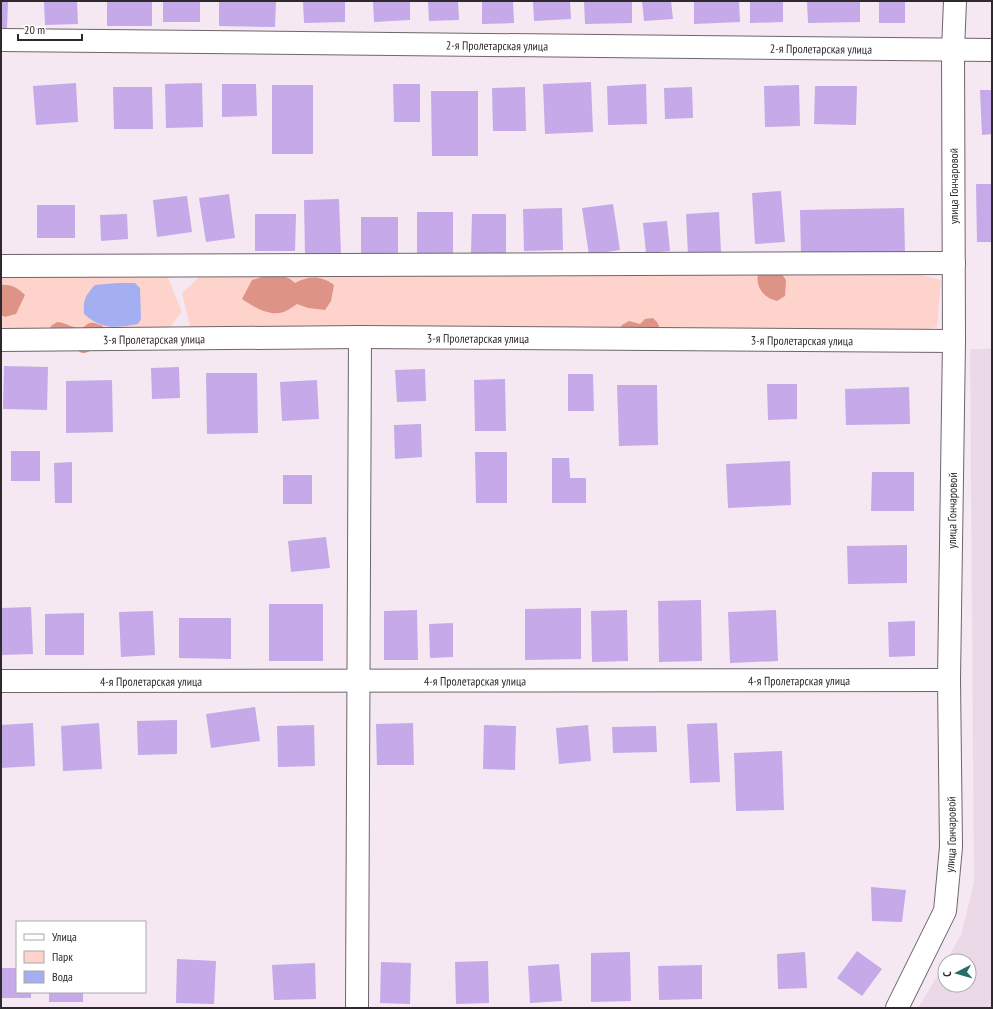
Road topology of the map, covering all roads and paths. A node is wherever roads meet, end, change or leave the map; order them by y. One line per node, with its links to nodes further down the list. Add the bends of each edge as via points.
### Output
1 (955, 1): 3 (street, улица Гончаровой)
2 (1, 40): 3 (street, 2-я Пролетарская улица)
3 (953, 50): 4 (street, 2-я Пролетарская улица); 5 (street, улица Гончаровой)
4 (992, 50)
5 (954, 263): 6 (street); 9 (street, улица Гончаровой)
6 (1, 266)
7 (360, 337): 8 (street, 3-я Пролетарская улица); 9 (street, 3-я Пролетарская улица); 12 (street)
8 (1, 340)
9 (954, 341): 10 (street, улица Гончаровой)
10 (950, 680): 12 (street, 4-я Пролетарская улица); 14 (street, улица Гончаровой, via 951,847 945,911)
11 (1, 681): 12 (street, 4-я Пролетарская улица)
12 (359, 681): 13 (street)
13 (357, 1008)
14 (897, 1008)

